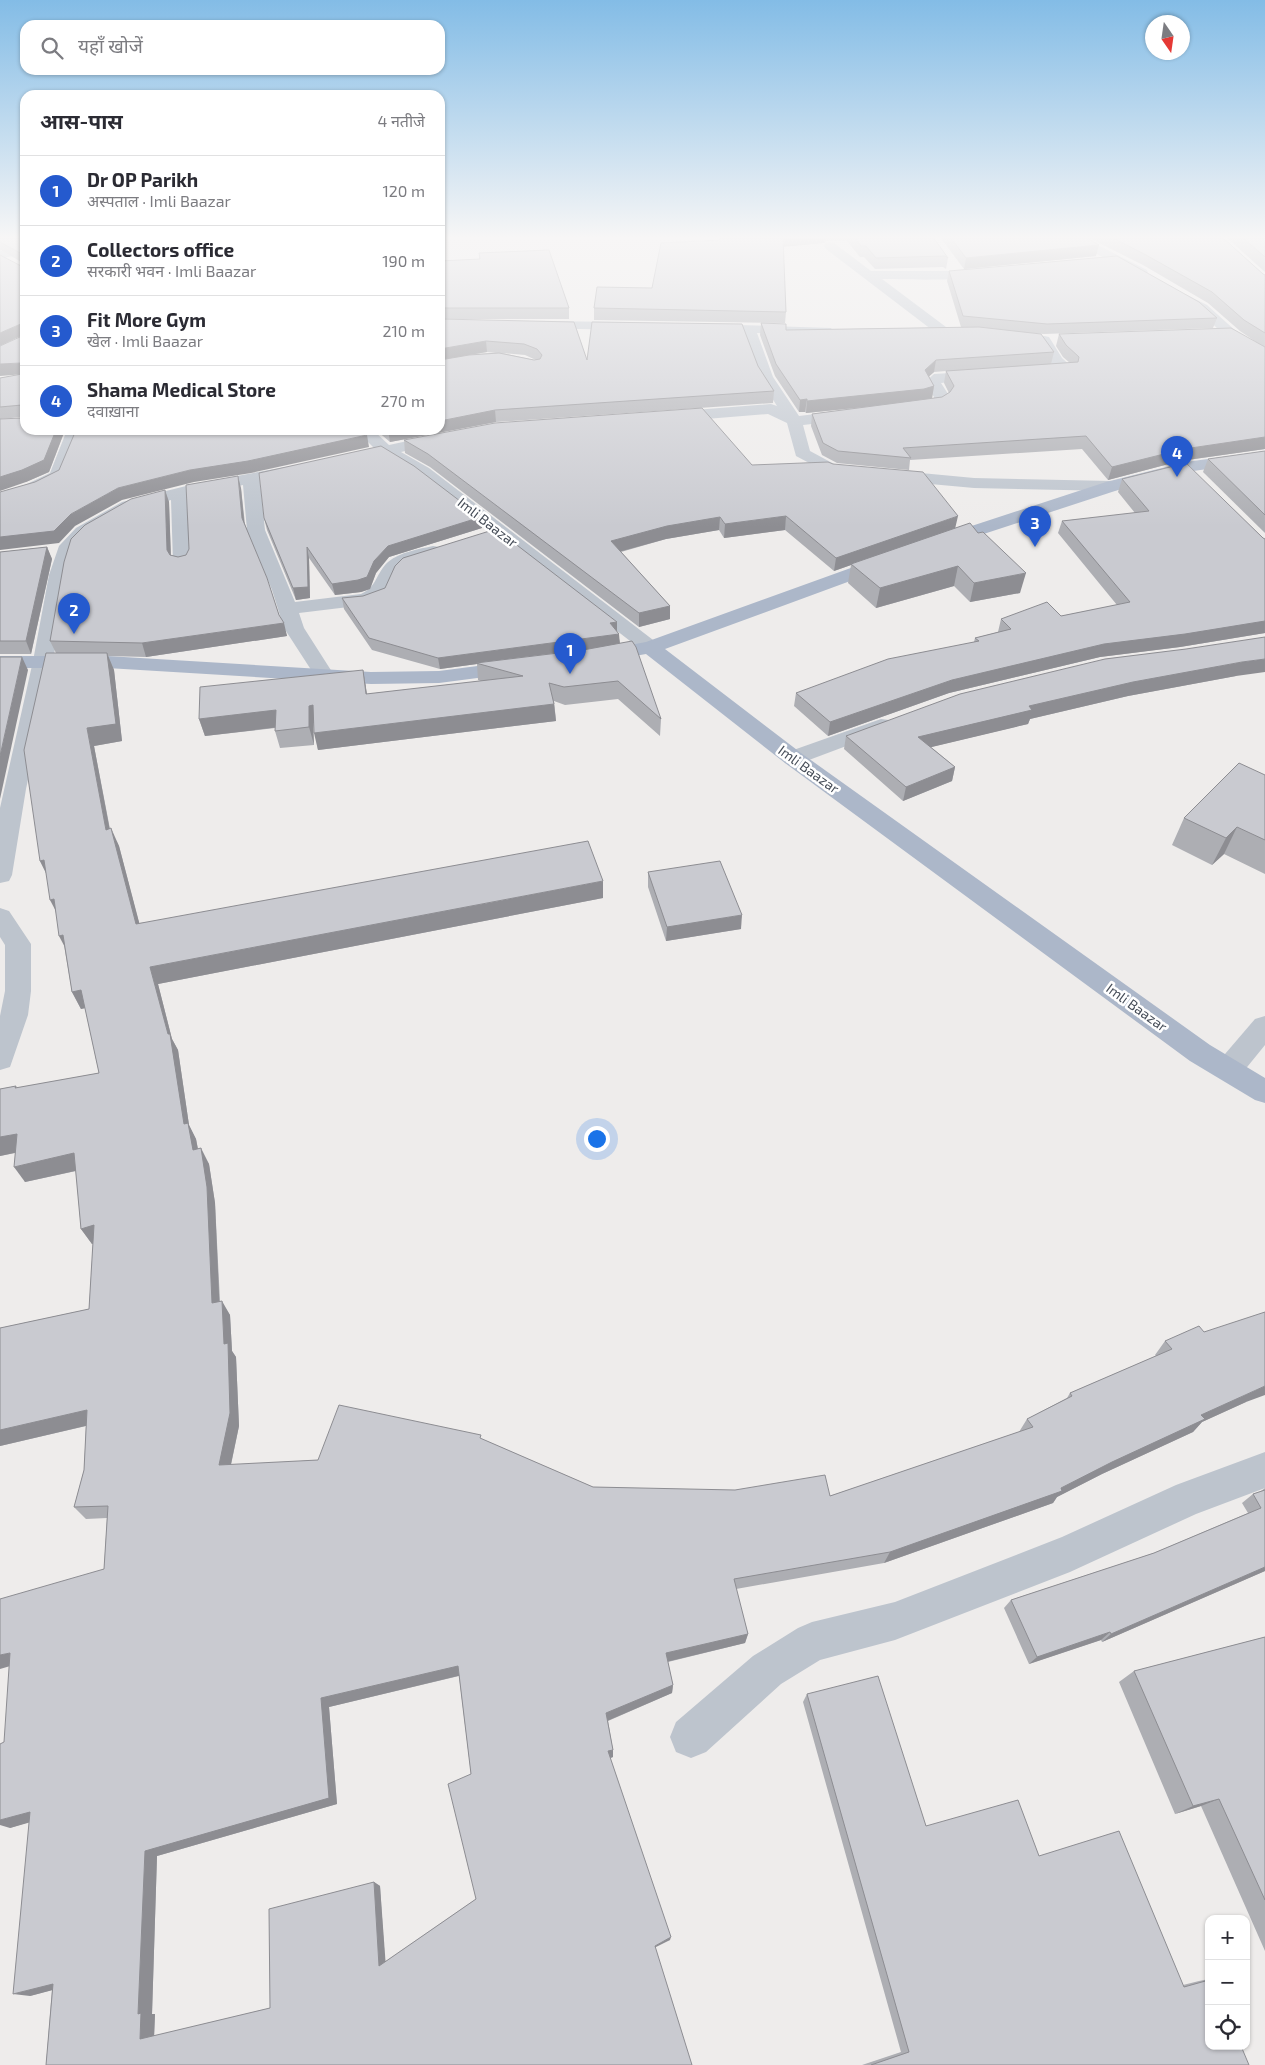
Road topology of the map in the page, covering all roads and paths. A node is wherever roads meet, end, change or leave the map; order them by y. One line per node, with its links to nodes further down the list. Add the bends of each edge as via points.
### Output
1 (750, 333): 12 (street, via 766,377)
2 (1257, 334): 4 (street)
3 (1212, 335): 4 (street)
4 (1233, 335): 6 (street)
5 (1064, 340): 7 (street, via 1039,340 1068,370)
6 (1265, 355)
7 (1025, 373)
8 (996, 374): 9 (street, via 939,376 933,382 942,396 940,402)
9 (896, 410)
10 (859, 414): 12 (street)
11 (653, 418): 12 (street, via 771,409)
12 (794, 421): 23 (street, via 802,453 832,470 974,483)
13 (73, 435): 25 (street, via 58,476)
14 (369, 435): 16 (street, Imli Baazar)
15 (459, 436): 16 (street)
16 (385, 450): 18 (street); 33 (street, Imli Baazar, via 423,472 491,534)
17 (1265, 456): 20 (main road)
18 (338, 461)
19 (309, 467): 21 (street)
20 (1186, 467): 22 (street); 23 (main road)
21 (251, 480): 24 (street); 32 (street, via 256,530)
22 (1200, 480)
23 (1112, 486): 27 (main road)
24 (179, 493): 28 (street, via 128,506 82,532); 31 (street)
25 (0, 499)
26 (446, 547): 32 (street, via 397,563 386,574 379,592 365,598)
27 (927, 548)
28 (65, 550): 29 (street); 35 (street)
29 (46, 552)
30 (900, 557): 33 (main road)
31 (182, 562)
32 (288, 609): 38 (street, via 294,628)
33 (650, 647): 34 (main road); 40 (main road, Imli Baazar)
34 (583, 659)
35 (44, 661): 36 (main road); 38 (main road, via 199,666); 41 (street)
36 (0, 662)
37 (536, 664): 38 (main road, via 439,677)
38 (324, 675)
39 (902, 718): 40 (street)
40 (793, 758): 46 (main road, Imli Baazar, via 1200,1053)
41 (0, 875)
42 (0, 918): 43 (street, via 18,944)
43 (9, 993): 45 (street, via 14,1015)
44 (1265, 1026): 46 (street)
45 (0, 1059)
46 (1229, 1069): 47 (main road, Imli Baazar)
47 (1265, 1092)
48 (1265, 1470): 49 (street, via 1189,1498 1070,1553 895,1621 812,1642 767,1670)
49 (691, 1737)

